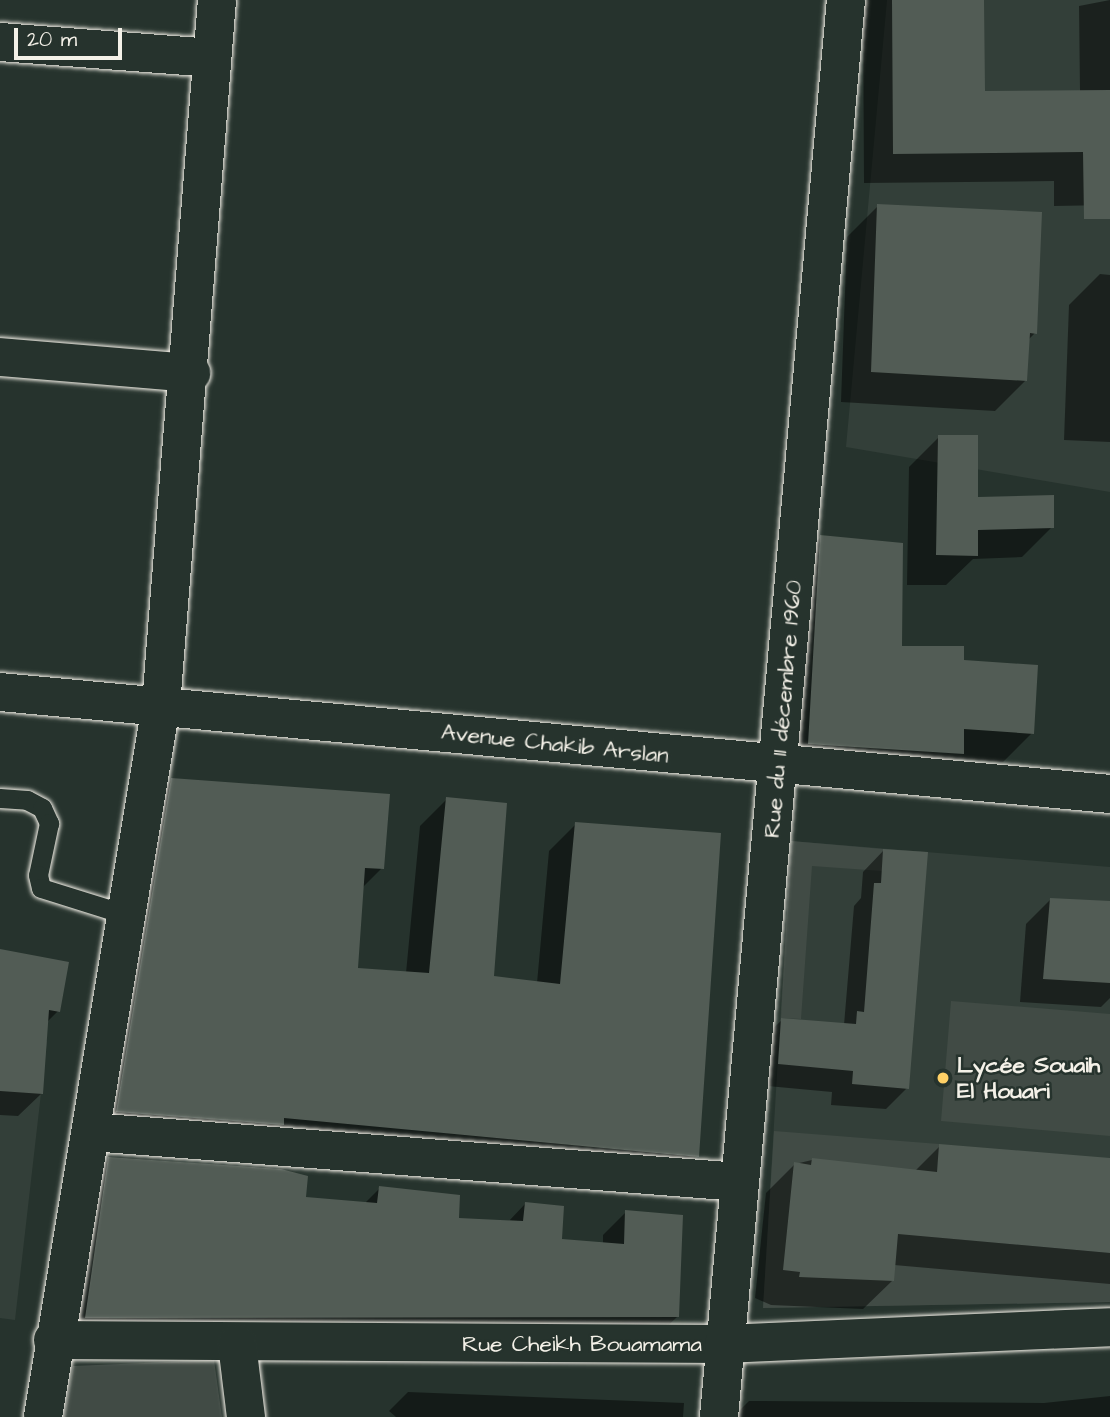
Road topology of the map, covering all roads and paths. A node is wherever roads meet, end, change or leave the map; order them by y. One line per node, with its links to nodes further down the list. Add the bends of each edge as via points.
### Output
1 (217, 0): 4 (street)
2 (846, 0): 9 (street, Rue du 11 décembre 1960)
3 (0, 42): 4 (street)
4 (211, 58): 6 (street)
5 (0, 358): 6 (street)
6 (191, 373): 8 (street)
7 (0, 692): 8 (street, Avenue Chakib Arslan)
8 (161, 705): 9 (street, Avenue Chakib Arslan); 12 (street)
9 (778, 767): 10 (street, Avenue Chakib Arslan); 14 (street, Rue du 11 décembre 1960)
10 (1110, 794)
11 (0, 798): 12 (lane, via 27,800 49,822 38,875 41,888)
12 (127, 915): 13 (street)
13 (91, 1132): 14 (street); 16 (street)
14 (739, 1182): 18 (street, Rue du 11 décembre 1960)
15 (1110, 1326): 18 (street, Rue Cheikh Bouamama)
16 (53, 1340): 17 (street, Rue Cheikh Bouamama); 19 (street)
17 (237, 1344): 18 (street, Rue Cheikh Bouamama); 20 (street)
18 (724, 1344): 21 (street, Rue du 11 décembre 1960)
19 (43, 1417)
20 (246, 1417)
21 (719, 1417)

